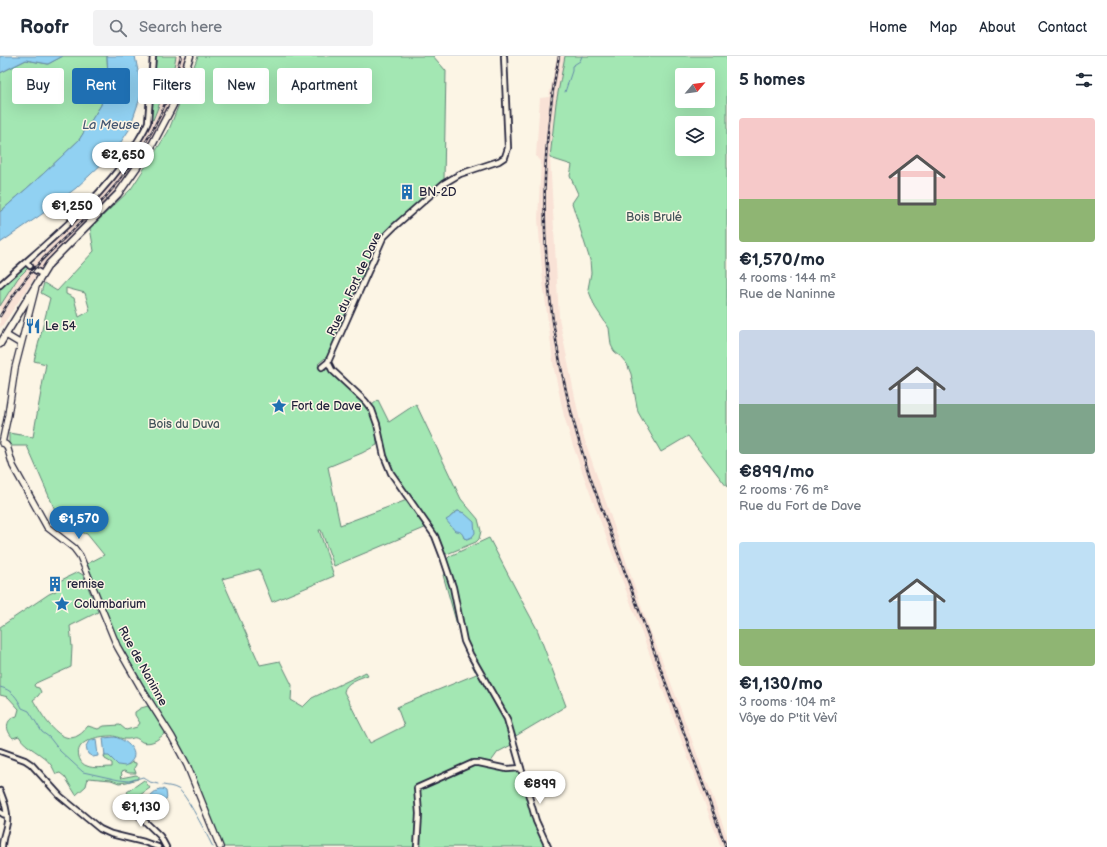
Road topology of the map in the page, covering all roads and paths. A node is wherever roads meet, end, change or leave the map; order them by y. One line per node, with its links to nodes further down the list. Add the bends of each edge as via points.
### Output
1 (153, 56): 4 (street, via 148,122 127,158 102,190)
2 (190, 56): 7 (main road, via 173,106 140,164 118,194 57,255)
3 (504, 56): 13 (street, Rue du Fort de Dave, via 508,148 504,157 493,164 460,174 443,184 384,238)
4 (26, 262): 5 (street); 9 (street)
5 (30, 266)
6 (35, 270): 7 (street)
7 (42, 274): 8 (main road)
8 (36, 284): 10 (main road); 12 (street)
9 (0, 285)
10 (6, 335): 11 (main road); 12 (street)
11 (0, 344)
12 (21, 344): 15 (street)
13 (328, 362): 14 (street, Rue du Fort de Dave); 17 (street, via 332,370 372,410 384,456 391,472 434,536 451,580 464,641 507,718)
14 (322, 367)
15 (1, 446): 25 (street, Rue de Naninne, via 5,444 13,466 47,527 74,548 80,556 120,652 187,765)
16 (0, 751): 23 (street, via 28,762 60,796 100,828 111,834)
17 (521, 768): 26 (street, via 504,769 473,763 417,788); 27 (street, via 538,826)
18 (0, 791): 21 (street)
19 (125, 802): 24 (street, via 160,836)
20 (0, 812): 21 (street)
21 (7, 815): 22 (street)
22 (2, 847)
23 (158, 847)
24 (166, 847)
25 (220, 847)
26 (417, 847)
27 (548, 847)

